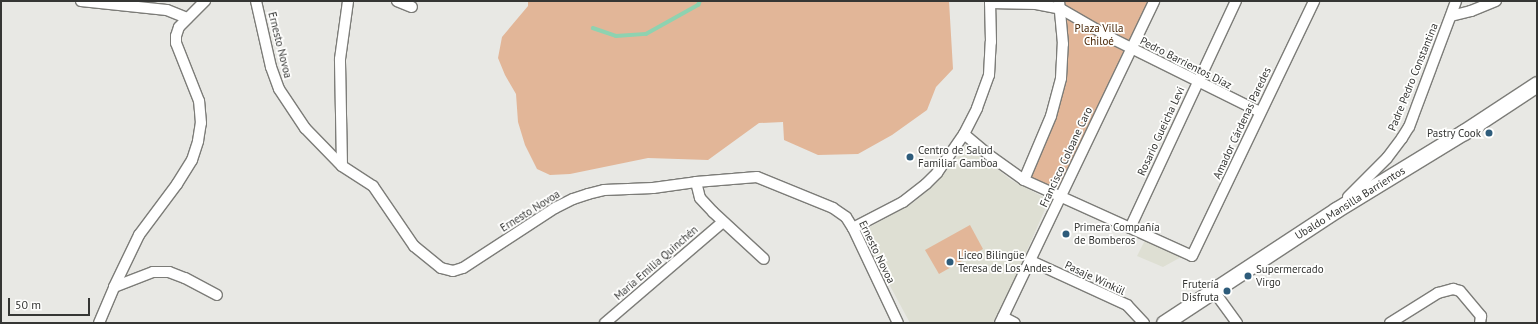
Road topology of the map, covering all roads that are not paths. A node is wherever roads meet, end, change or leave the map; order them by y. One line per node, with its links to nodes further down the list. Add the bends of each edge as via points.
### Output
1 (81, 1): 15 (street, via 167,10)
2 (205, 1): 15 (street)
3 (256, 1): 21 (street, Ernesto Novoa, via 271,67 279,89 305,128)
4 (348, 1): 21 (street, via 340,59)
5 (397, 1): 13 (street)
6 (1154, 1): 16 (street, Francisco Coloane Caro)
7 (1236, 1): 17 (street, Rosario Gueicha Levi)
8 (1314, 1): 19 (street, Amador Cárdenas Paredes)
9 (1456, 1): 14 (street, Padre Pedro Constantina)
10 (1496, 1): 14 (street)
11 (990, 2): 12 (street, Pedro Barrientos Díaz); 20 (street, via 989,74)
12 (1060, 5): 16 (street, Pedro Barrientos Díaz); 22 (street, via 1063,65 1058,95)
13 (412, 7)
14 (1451, 16): 25 (street, Padre Pedro Constantina, via 1409,127 1387,158)
15 (187, 18): 31 (street, via 179,27 176,43 200,101 201,123 198,141 192,160 139,236)
16 (1131, 48): 17 (street, Pedro Barrientos Díaz); 24 (street, Francisco Coloane Caro)
17 (1197, 82): 19 (street, Pedro Barrientos Díaz); 28 (street, Rosario Gueicha Levi)
18 (1537, 84): 25 (street, Ubaldo Mansilla Barrientos)
19 (1260, 112): 28 (street, Amador Cárdenas Paredes, via 1192,256)
20 (964, 134): 22 (street); 27 (street, via 937,173 926,184 902,202)
21 (342, 166): 23 (street, Ernesto Novoa, via 373,186 414,246 441,268 453,271 463,268 573,199 604,190 652,188)
22 (1024, 180): 24 (street)
23 (696, 182): 26 (street, via 700,198); 27 (street, Ernesto Novoa, via 757,177 833,208 846,217)
24 (1060, 197): 28 (street); 30 (street, Francisco Coloane Caro)
25 (1336, 210): 32 (street, Ubaldo Mansilla Barrientos)
26 (723, 222): 29 (street); 36 (street, María Emilia Quinchén)
27 (853, 228): 37 (street, Ernesto Novoa)
28 (1130, 228)
29 (764, 259)
30 (1031, 261): 34 (street, Francisco Coloane Caro); 39 (street, Pasaje Winkül, via 1127,305)
31 (114, 287): 33 (street, via 153,272 169,272); 35 (street)
32 (1213, 290): 40 (street, Ubaldo Mansilla Barrientos); 41 (street)
33 (217, 295)
34 (1002, 320): 38 (street)
35 (99, 323)
36 (605, 323)
37 (898, 323)
38 (1015, 323)
39 (1144, 323)
40 (1164, 323)
41 (1237, 323)
42 (1390, 323): 43 (street, via 1438,293 1453,289 1460,291 1481,316)
43 (1480, 323)

